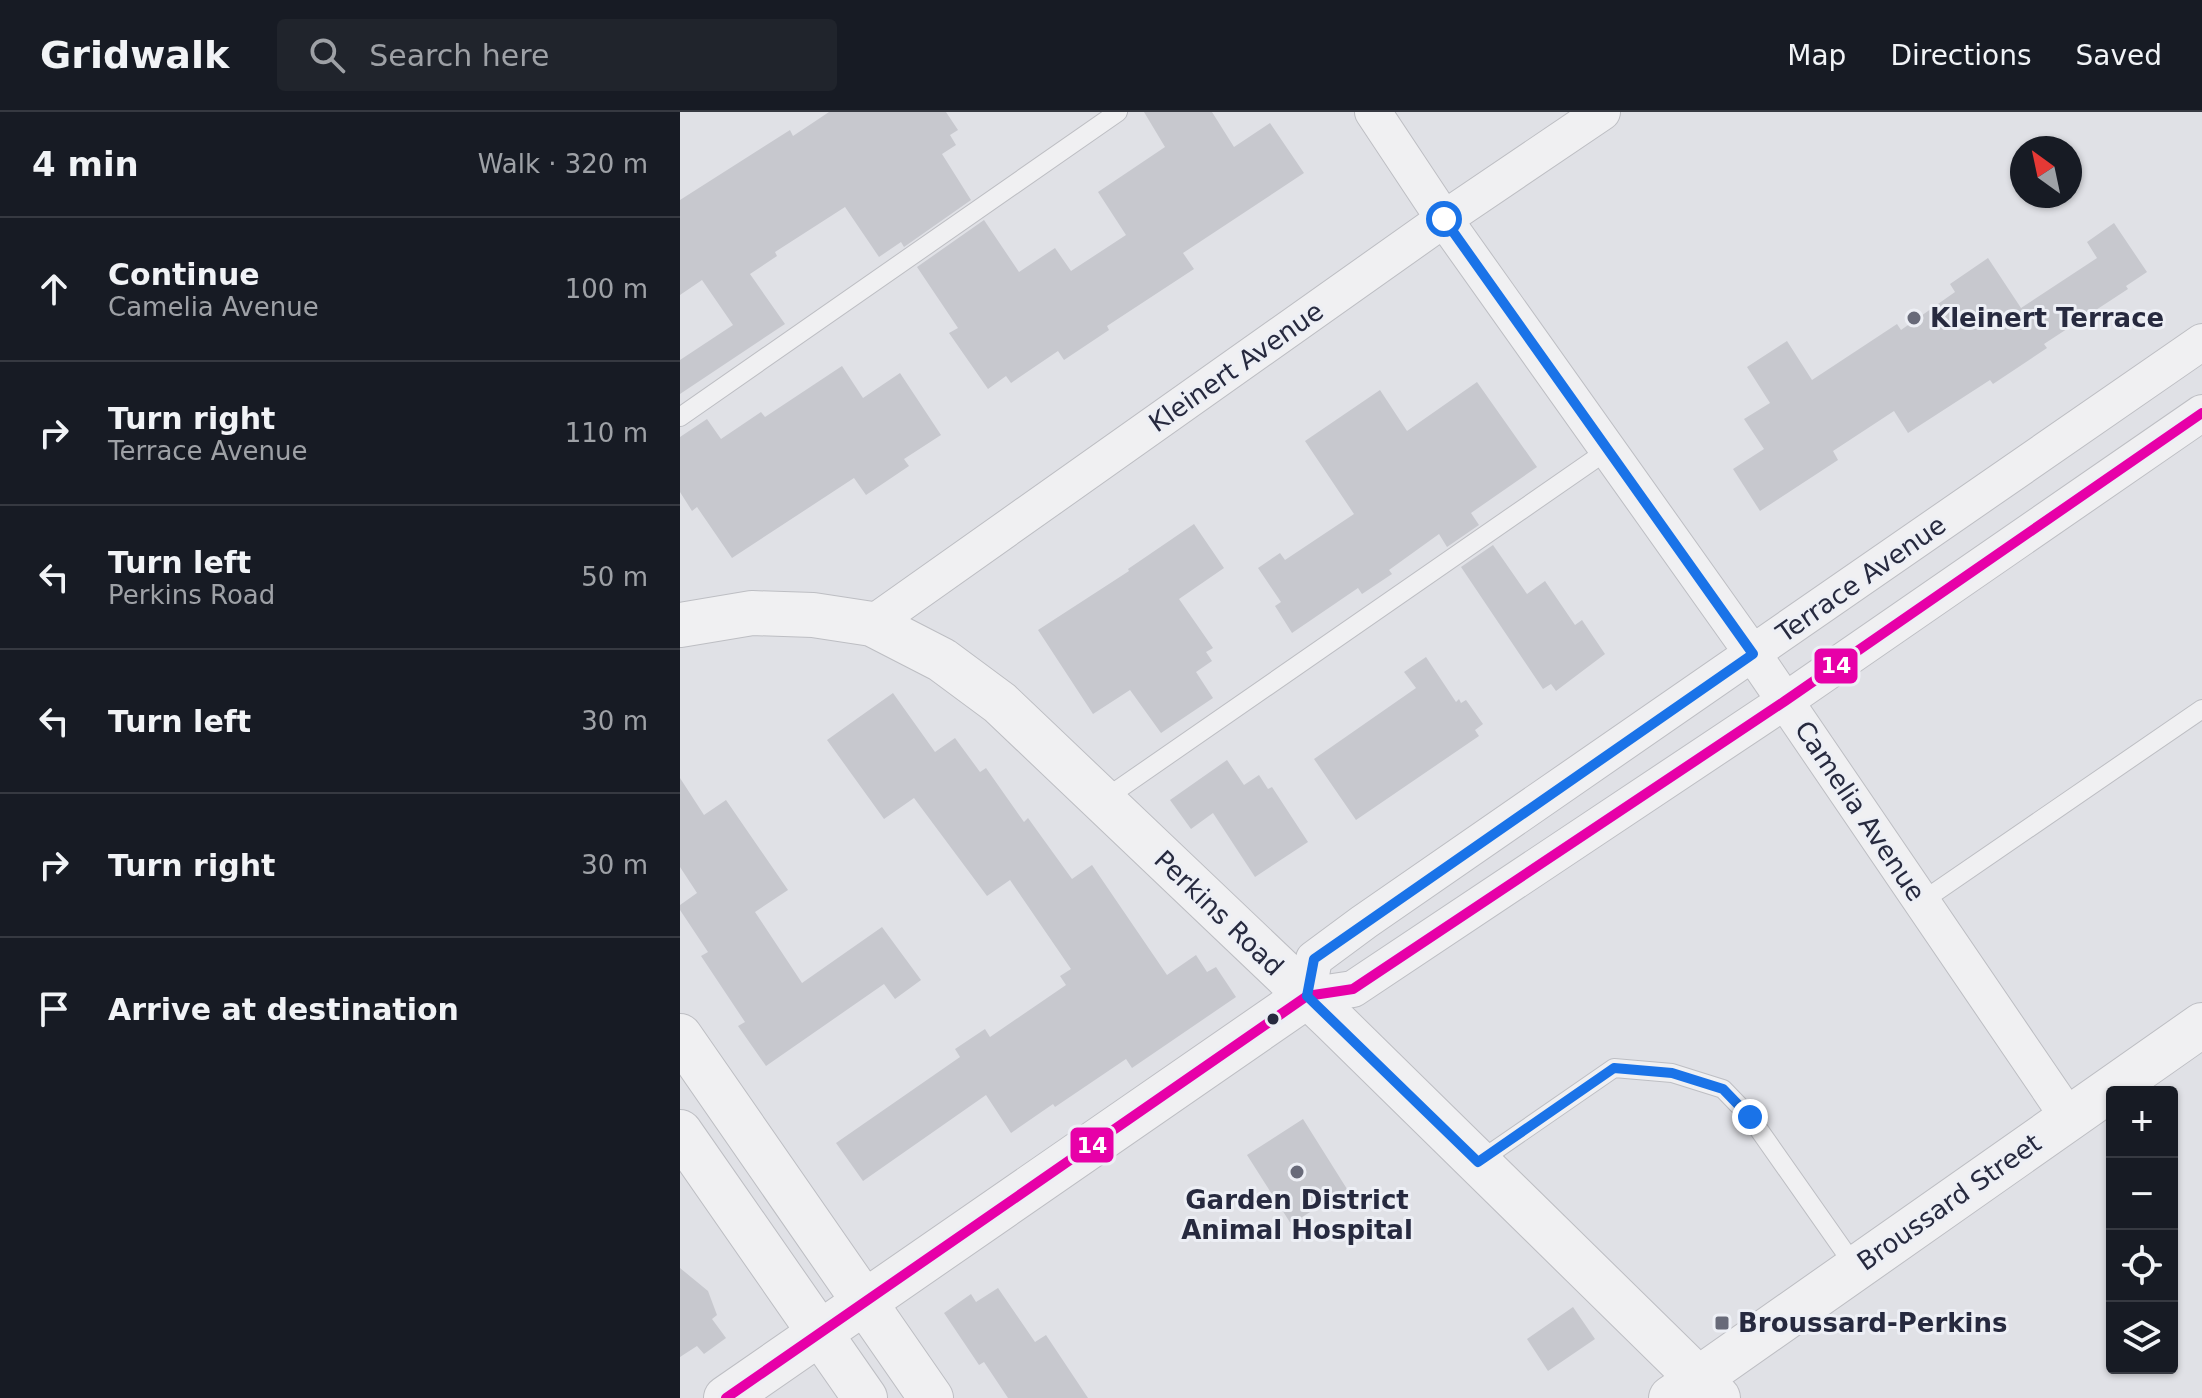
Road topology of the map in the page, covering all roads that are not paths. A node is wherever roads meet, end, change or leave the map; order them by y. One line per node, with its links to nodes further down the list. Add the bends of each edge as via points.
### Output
1 (1118, 112): 7 (lane)
2 (1373, 112): 4 (street, Camelia Avenue)
3 (1602, 112): 4 (street, Kleinert Avenue)
4 (1444, 219): 8 (street, Camelia Avenue); 9 (street, Kleinert Avenue)
5 (2202, 342): 11 (street, Terrace Avenue)
6 (2202, 413): 12 (street)
7 (680, 417)
8 (1608, 450): 11 (street, Camelia Avenue); 14 (lane)
9 (872, 624): 10 (street, Perkins Road, via 752,613); 14 (street, Perkins Road, via 942,660 1000,703)
10 (680, 625)
11 (1753, 654): 12 (street, Camelia Avenue); 16 (street, Terrace Avenue, via 1314,959)
12 (1785, 701): 15 (street, Camelia Avenue); 16 (street, via 1353,989)
13 (2202, 709): 15 (lane)
14 (1103, 800): 16 (street, Perkins Road)
15 (1921, 902): 19 (street, Camelia Avenue)
16 (1307, 996): 21 (street, Perkins Road); 23 (street)
17 (2202, 1025): 19 (street, Broussard Street)
18 (680, 1036): 23 (street)
19 (2069, 1118): 22 (street, Broussard Street)
20 (680, 1132): 24 (street)
21 (1478, 1162): 22 (lane, via 1614,1068 1672,1073 1723,1089 1750,1117); 25 (street, Perkins Road)
22 (1856, 1268): 25 (street, Broussard Street)
23 (864, 1302): 24 (street); 28 (street)
24 (820, 1333): 26 (street); 27 (street)
25 (1695, 1392)
26 (726, 1398)
27 (865, 1398)
28 (931, 1398)

